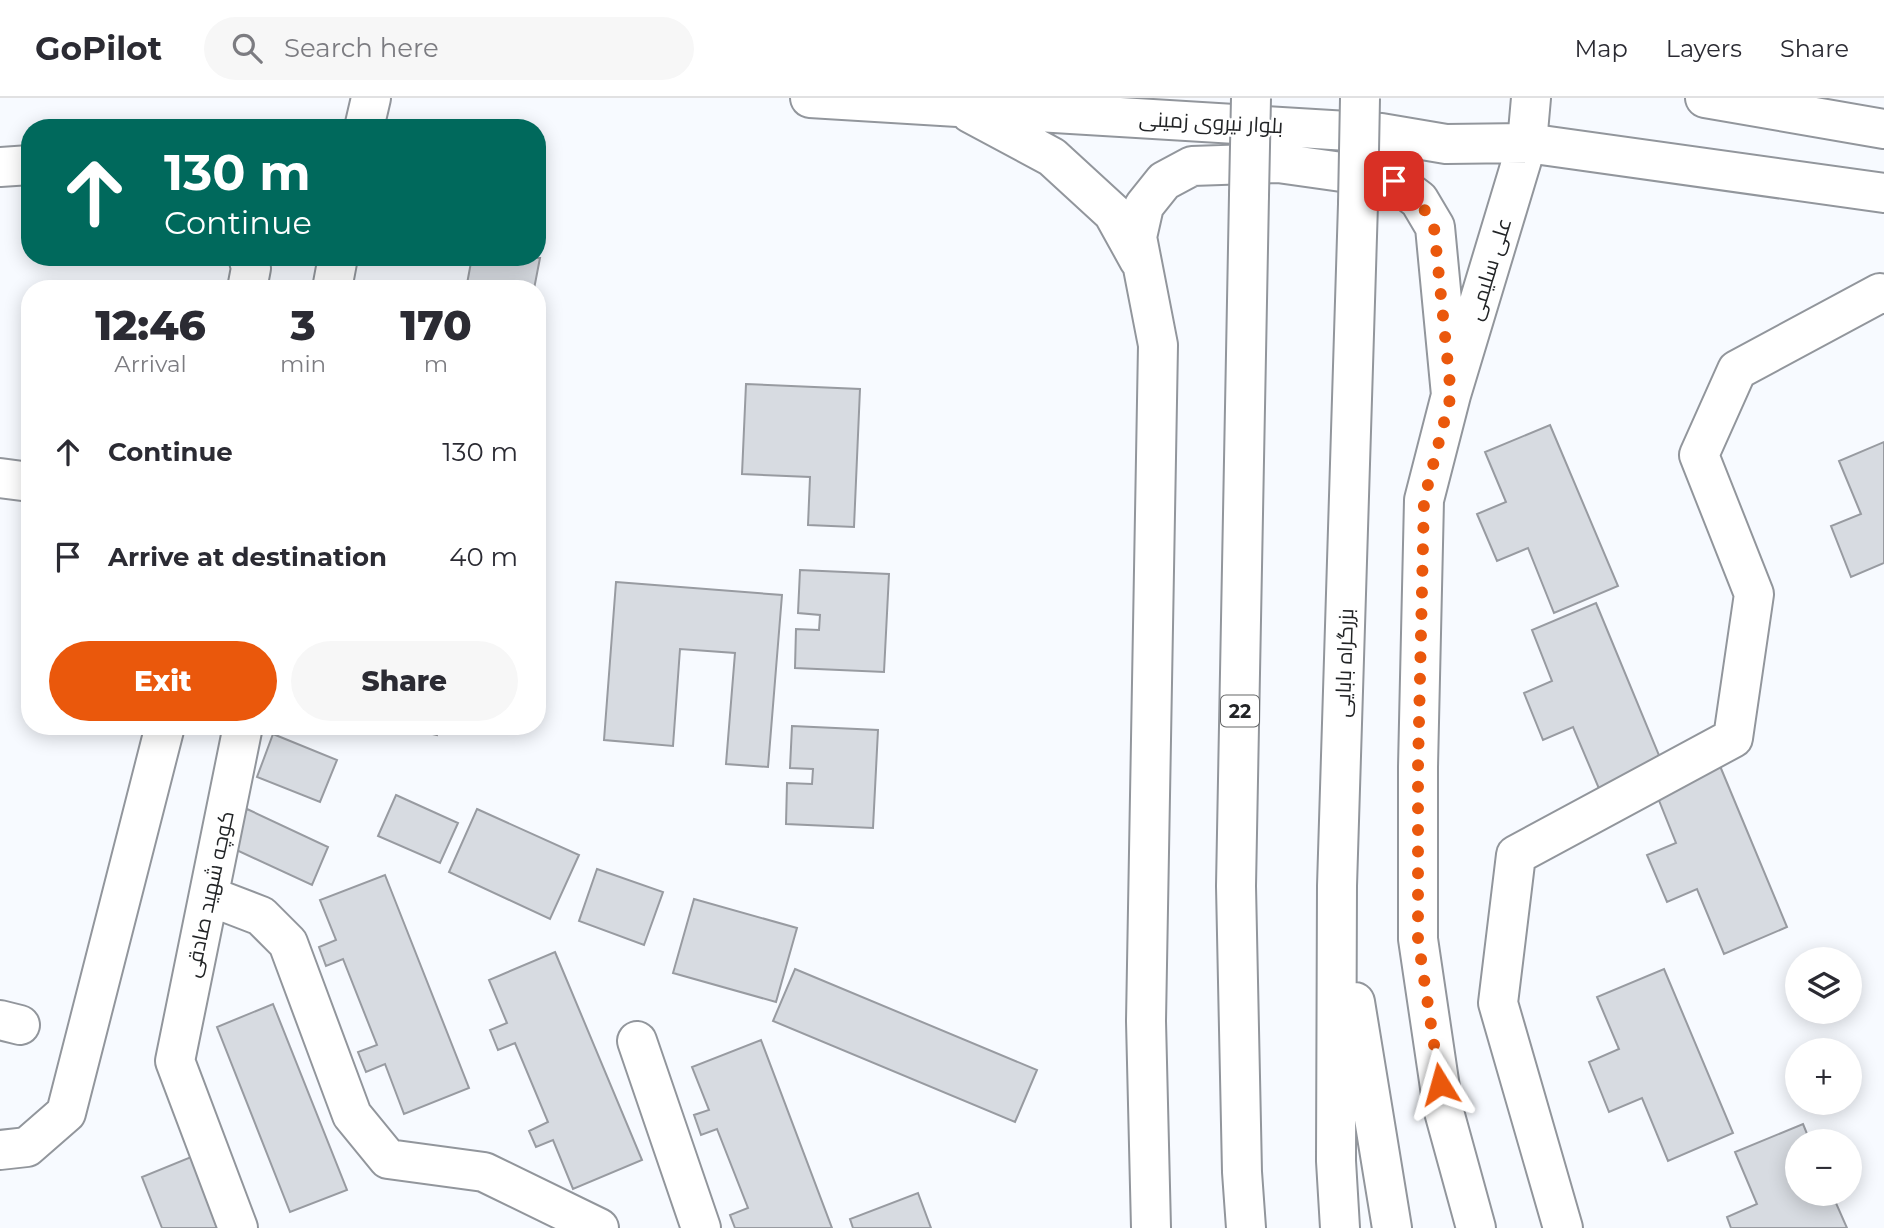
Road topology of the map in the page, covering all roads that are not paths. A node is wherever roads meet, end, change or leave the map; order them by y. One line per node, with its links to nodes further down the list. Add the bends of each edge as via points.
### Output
1 (370, 98): 8 (main road)
2 (810, 98): 7 (main road, بلوار نیروی زمینی)
3 (1251, 98): 29 (main road, 22, bridge, via 1236,887)
4 (1360, 98): 21 (main road, بزرگراه بابایی, bridge)
5 (1531, 98): 10 (main road, علی سلیمی)
6 (1705, 98): 9 (main road)
7 (958, 107): 10 (main road, بلوار نیروی زمینی, via 1381,132 1446,144); 14 (main road, via 1052,157 1113,212)
8 (366, 119)
9 (1884, 129)
10 (1527, 143): 13 (main road, بلوار نیروی زمینی); 16 (main road, علی سلیمی)
11 (21, 166): 12 (main road)
12 (0, 167)
13 (1884, 192)
14 (1143, 268): 16 (main road, via 1137,237 1144,206 1164,181 1192,166 1278,163 1394,181 1419,200 1434,227); 28 (main road, via 1158,345 1146,1021)
15 (1884, 294): 33 (main road, via 1737,370 1699,455 1755,594 1733,738 1516,855 1498,1003)
16 (1451, 395): 32 (main road, علی سلیمی, via 1424,500 1418,939 1443,1108)
17 (0, 478): 18 (main road)
18 (21, 481)
19 (164, 735): 24 (main road, via 66,1113 27,1147)
20 (241, 735): 22 (main road, کوچه شهید صادقی)
21 (1337, 886): 30 (main road, بزرگراه بابایی); 31 (main road)
22 (209, 896): 25 (main road, کوچه شهید صادقی, via 175,1061); 26 (main road, via 261,916 288,943 352,1115 388,1159 484,1172)
23 (637, 1041): 27 (main road)
24 (0, 1150)
25 (238, 1228)
26 (599, 1228)
27 (701, 1228)
28 (1151, 1228)
29 (1246, 1228)
30 (1340, 1228)
31 (1392, 1228)
32 (1476, 1228)
33 (1563, 1228)

